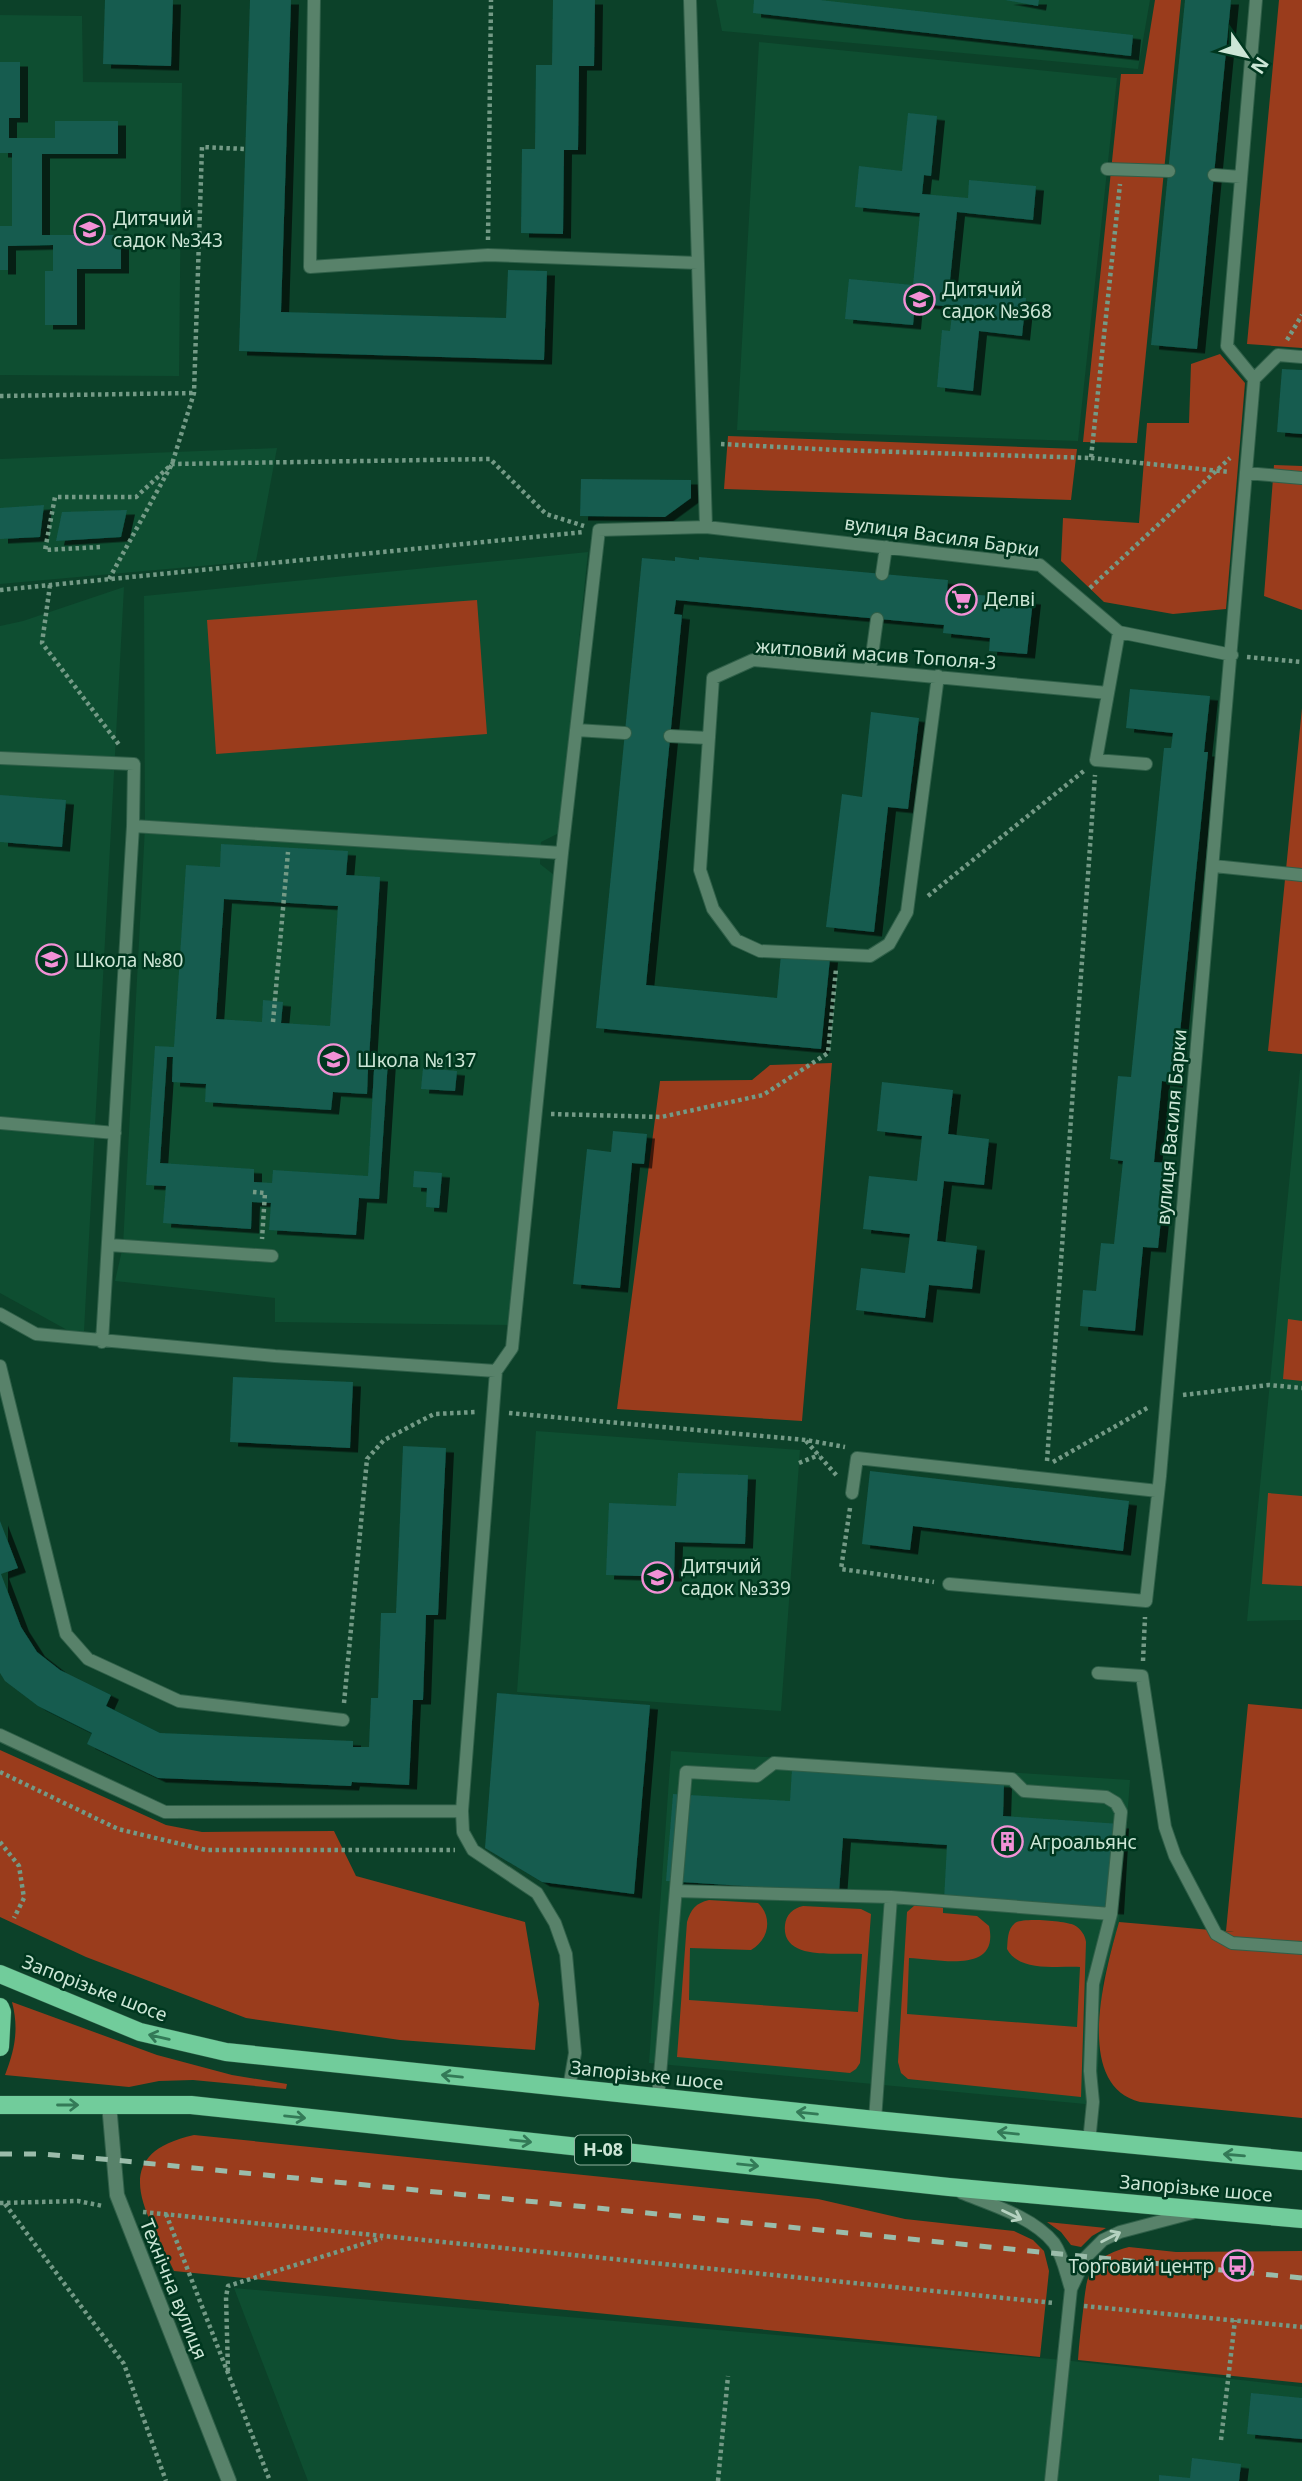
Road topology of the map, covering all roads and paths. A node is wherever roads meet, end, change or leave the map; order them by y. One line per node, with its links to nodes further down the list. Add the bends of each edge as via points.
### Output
1 (314, 0): 11 (lane, via 310,267)
2 (491, 0): 11 (path)
3 (690, 0): 12 (lane)
4 (1256, 0): 10 (lane)
5 (245, 149): 17 (path, via 202,148)
6 (1107, 169): 7 (lane)
7 (1122, 169): 8 (lane); 21 (path)
8 (1169, 171)
9 (1214, 175): 10 (lane)
10 (1241, 177): 16 (lane, via 1227,346)
11 (488, 255): 12 (lane)
12 (698, 263): 26 (lane)
13 (1302, 315): 14 (path)
14 (1278, 355): 15 (lane); 16 (lane)
15 (1302, 358)
16 (1254, 379): 19 (lane, вулиця Василя Барки)
17 (194, 393): 18 (path); 22 (path)
18 (0, 396)
19 (1249, 440): 23 (path); 24 (lane, вулиця Василя Барки)
20 (714, 444): 21 (path)
21 (1091, 458): 23 (path)
22 (172, 464): 27 (path, via 490,459 546,514); 28 (path, via 136,497 55,497 45,550); 31 (path)
23 (1216, 471): 24 (path); 34 (path)
24 (1246, 473): 25 (lane); 37 (lane, вулиця Василя Барки)
25 (1302, 478)
26 (706, 527): 27 (lane, вулиця Василя Барки); 29 (lane, вулиця Василя Барки)
27 (598, 530): 31 (path); 42 (lane)
28 (100, 547)
29 (886, 547): 30 (lane); 34 (lane, вулиця Василя Барки, via 1040,565)
30 (882, 574)
31 (108, 579): 32 (path)
32 (50, 585): 33 (path); 48 (path, via 42,643)
33 (0, 590)
34 (1079, 598): 36 (lane, вулиця Василя Барки)
35 (877, 619): 39 (lane)
36 (1119, 632): 37 (lane, вулиця Василя Барки); 41 (lane)
37 (1232, 655): 38 (path); 53 (lane, вулиця Василя Барки)
38 (1302, 662)
39 (870, 670): 40 (lane, житловий масив Тополя-3); 45 (lane, житловий масив Тополя-3, via 753,660 713,678)
40 (938, 676): 41 (lane, житловий масив Тополя-3); 55 (lane)
41 (1108, 693): 47 (lane)
42 (576, 730): 43 (lane); 52 (lane)
43 (625, 733)
44 (670, 736): 45 (lane)
45 (708, 738): 56 (lane, житловий масив Тополя-3, via 700,870 713,909 736,940 760,951)
46 (0, 758): 48 (lane)
47 (1096, 760): 49 (lane); 55 (path); 75 (path)
48 (134, 764): 50 (lane)
49 (1146, 764)
50 (133, 826): 51 (lane); 60 (lane)
51 (289, 836): 52 (lane); 57 (path)
52 (562, 853): 58 (lane)
53 (1213, 866): 54 (lane); 69 (lane, вулиця Василя Барки)
54 (1302, 876)
55 (907, 912): 56 (lane, via 889,944 880,950 870,956)
56 (838, 954): 58 (path, via 828,1053 763,1095 661,1118)
57 (273, 1022)
58 (536, 1113): 67 (lane, via 512,1348)
59 (0, 1123): 60 (lane)
60 (115, 1133): 62 (lane)
61 (253, 1192): 63 (path, via 265,1193)
62 (109, 1245): 63 (lane); 65 (lane)
63 (266, 1256)
64 (0, 1314): 65 (lane, via 36,1334)
65 (102, 1342): 67 (lane)
66 (0, 1366): 83 (lane, via 66,1634 88,1659 179,1701)
67 (496, 1371): 70 (lane)
68 (1302, 1388): 69 (path, via 1269,1385)
69 (1167, 1398): 75 (path); 77 (lane, вулиця Василя Барки)
70 (493, 1412): 71 (path); 83 (path, via 434,1414 384,1440 367,1459); 86 (lane)
71 (806, 1440): 72 (path); 73 (path)
72 (858, 1448)
73 (818, 1455): 74 (path); 78 (path)
74 (799, 1463)
75 (1046, 1466): 76 (path)
76 (1059, 1467)
77 (1158, 1490): 78 (lane, via 857,1458); 80 (lane, вулиця Василя Барки)
78 (852, 1493): 79 (path, via 841,1569)
79 (948, 1584): 80 (lane)
80 (1146, 1601): 82 (path)
81 (1098, 1673): 82 (lane)
82 (1142, 1676): 93 (lane, via 1165,1827 1216,1934 1232,1944)
83 (343, 1720)
84 (0, 1735): 86 (lane, via 165,1812)
85 (0, 1772): 88 (path, via 118,1829 206,1850)
86 (462, 1811): 88 (lane, via 463,1832)
87 (0, 1842): 92 (path, via 19,1866 23,1898)
88 (473, 1850): 97 (lane, via 537,1893 555,1923 566,1954 575,2053)
89 (676, 1891): 90 (lane); 91 (lane, via 686,1772 757,1776 774,1763 1012,1779 1024,1791 1106,1797 1121,1812); 98 (lane)
90 (891, 1898): 91 (lane); 101 (lane)
91 (1111, 1914): 102 (lane, via 1093,1984)
92 (14, 1918)
93 (1302, 1948)
94 (0, 1974): 97 (main road, Запорізьке шосе, one-way to 94, via 226,2052 140,2032)
95 (0, 2007): 96 (main road)
96 (0, 2047)
97 (569, 2088): 98 (main road, Запорізьке шосе)
98 (658, 2098): 101 (main road, Запорізьке шосе, one-way to 98)
99 (109, 2104): 100 (main road, Запорізьке шосе / Н-08, one-way to 99); 104 (main road, Запорізьке шосе / Н-08, one-way to 104, via 191,2105); 106 (street, Технічна вулиця)
100 (0, 2105)
101 (875, 2120): 102 (main road, Запорізьке шосе, one-way to 101)
102 (1089, 2142): 103 (main road, Запорізьке шосе, one-way to 102)
103 (1302, 2161)
104 (949, 2187): 107 (main road, Запорізьке шосе / Н-08); 111 (lane, one-way to 111, via 1042,2232 1060,2254)
105 (2, 2203): 106 (path, via 78,2201); 118 (path, via 124,2364)
106 (122, 2210): 108 (path); 119 (street, Технічна вулиця)
107 (1206, 2210): 109 (main road, Запорізьке шосе / Н-08); 111 (lane, one-way to 107, via 1086,2257 1103,2240)
108 (166, 2214): 110 (path); 115 (path)
109 (1302, 2219)
110 (387, 2236): 112 (path); 115 (path, via 228,2286)
111 (1071, 2289): 112 (lane)
112 (1069, 2305): 113 (path); 122 (lane)
113 (1235, 2320): 114 (path); 117 (path)
114 (1302, 2327)
115 (229, 2376): 120 (path)
116 (728, 2376): 121 (path)
117 (1221, 2440)
118 (166, 2481)
119 (229, 2481)
120 (270, 2481)
121 (719, 2481)
122 (1051, 2481)

